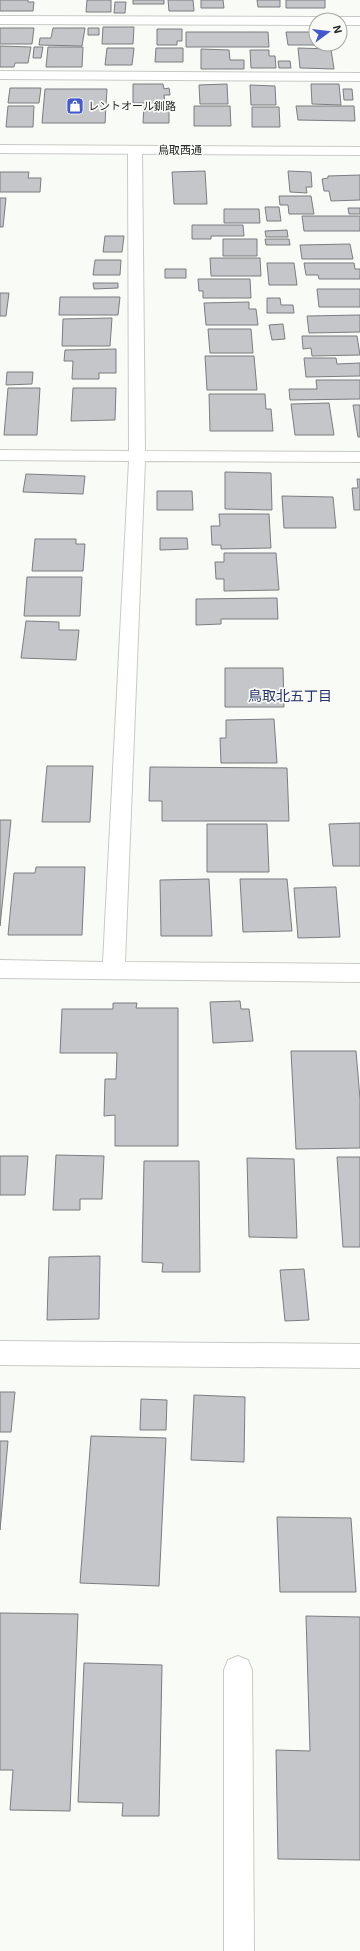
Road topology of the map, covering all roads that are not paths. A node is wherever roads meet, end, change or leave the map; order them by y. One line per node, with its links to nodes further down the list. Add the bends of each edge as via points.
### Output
1 (0, 20): 2 (street)
2 (308, 21)
3 (348, 21): 4 (street)
4 (360, 21)
5 (0, 76): 6 (street)
6 (360, 77)
7 (0, 149): 8 (street, 鳥取西通)
8 (135, 150): 9 (street, 鳥取西通); 11 (street)
9 (360, 151)
10 (0, 455): 11 (street)
11 (137, 456): 12 (street); 14 (street)
12 (360, 457)
13 (0, 969): 14 (street)
14 (114, 970): 15 (street)
15 (360, 973)
16 (0, 1353): 17 (street)
17 (360, 1356)
18 (238, 1670): 19 (lane)
19 (239, 1951)

